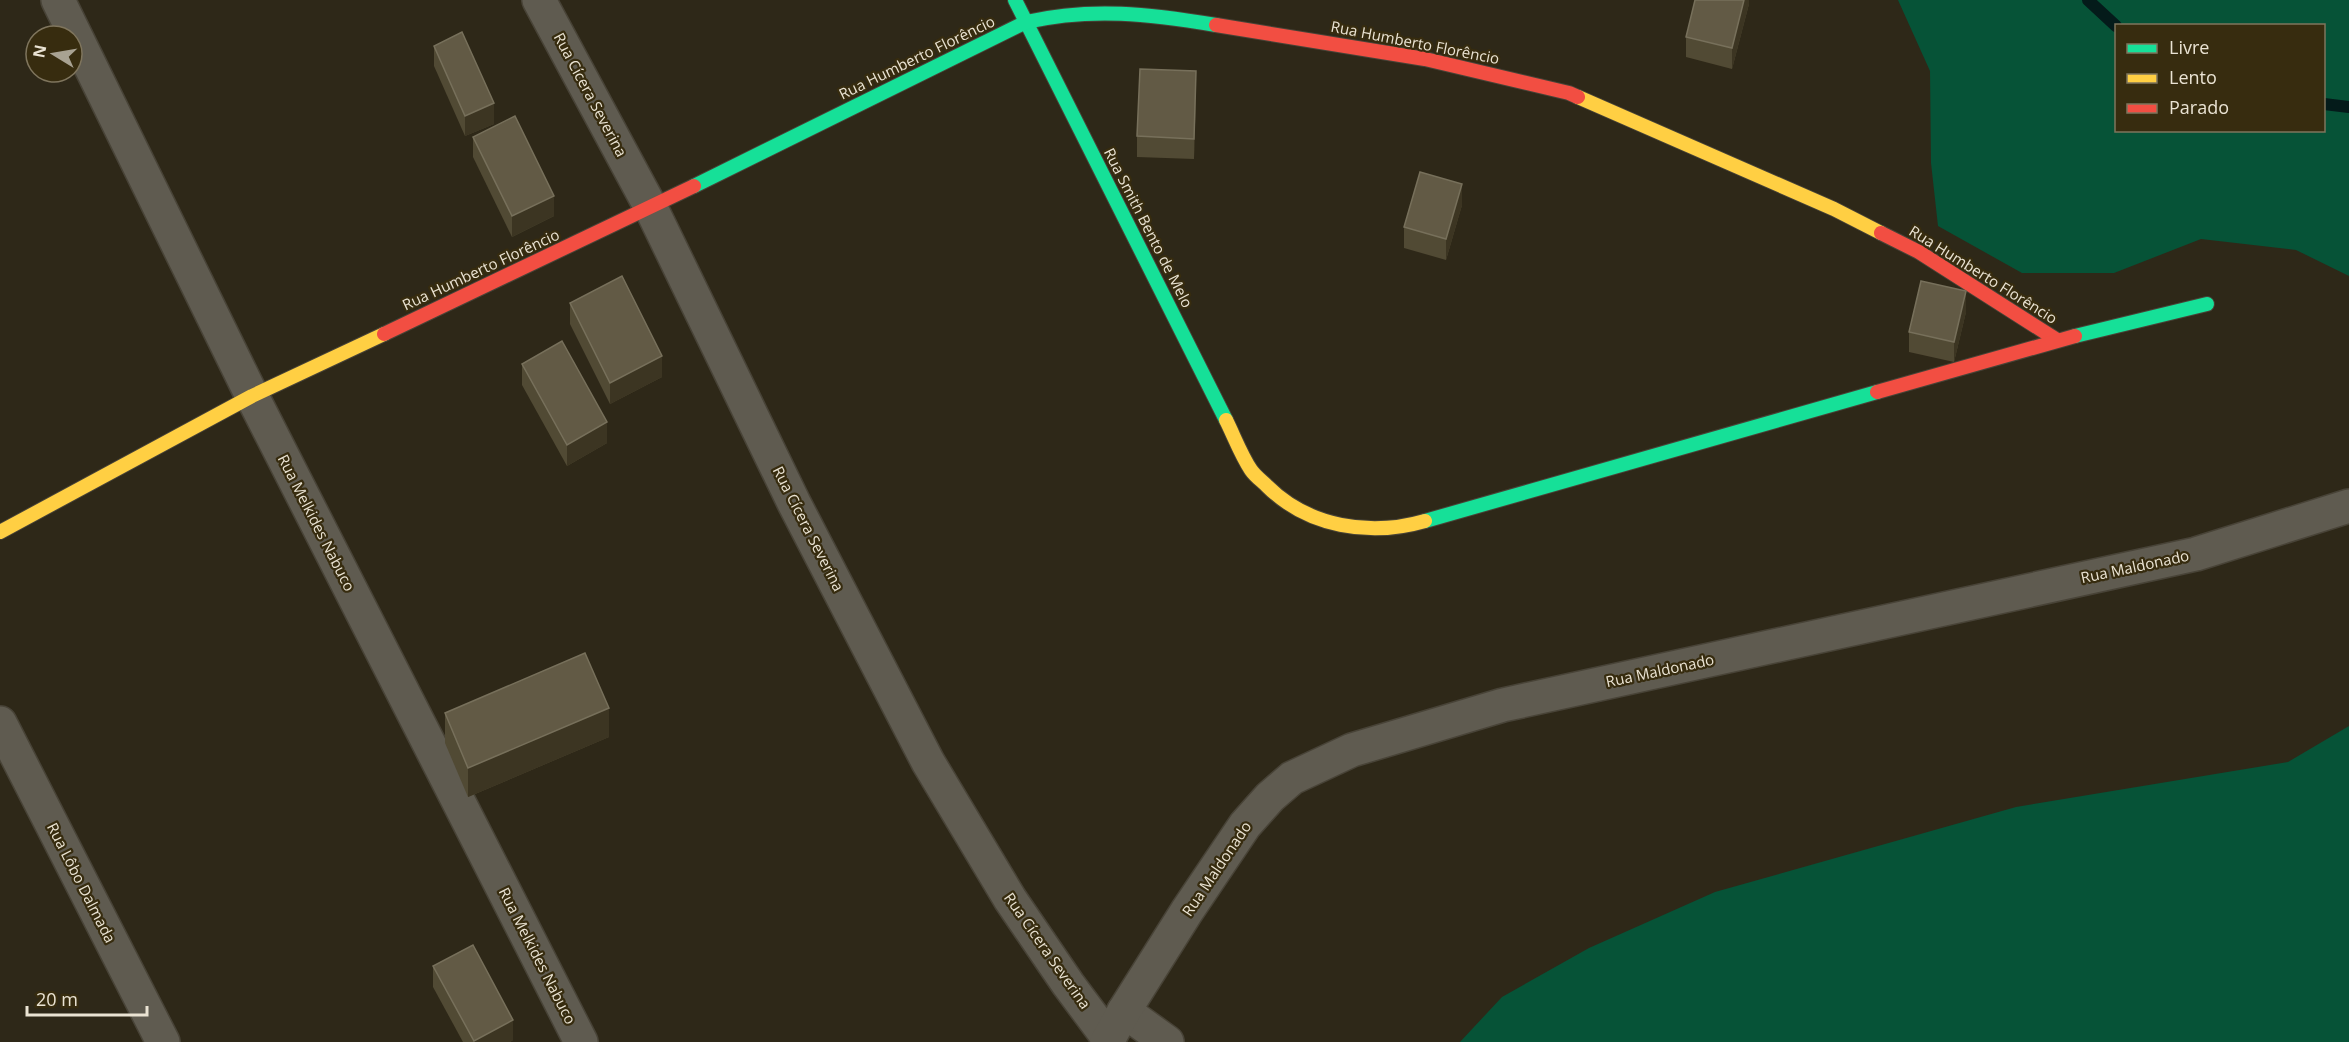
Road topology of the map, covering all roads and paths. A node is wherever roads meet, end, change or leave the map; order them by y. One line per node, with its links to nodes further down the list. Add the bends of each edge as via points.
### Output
1 (58, 0): 8 (street, Rua Melkides Nabuco)
2 (539, 0): 5 (street, Rua Cícera Severina)
3 (1015, 0): 4 (street, Rua Smith Bento de Melo)
4 (1026, 22): 5 (street, Rua Humberto Florêncio); 7 (street, Rua Humberto Florêncio, via 1104,13 1160,16 1425,58 1569,93 1845,214 1919,252); 7 (street, Rua Smith Bento de Melo, via 1251,470 1276,496 1321,522 1346,527 1409,526)
5 (651, 208): 8 (street, Rua Humberto Florêncio); 12 (street, Rua Cícera Severina, via 794,503 928,762 1010,899 1068,984)
6 (2207, 304): 7 (street)
7 (2057, 340)
8 (252, 396): 10 (street, Rua Humberto Florêncio); 14 (street, Rua Melkides Nabuco)
9 (2349, 506): 12 (street, Rua Maldonado, via 2196,554 1503,705 1352,750 1292,778 1270,797 1239,835)
10 (0, 532)
11 (0, 723): 13 (street, Rua Lôbo Dalmada)
12 (1113, 1031): 15 (street, Rua Cícera Severina)
13 (163, 1042)
14 (581, 1042)
15 (1167, 1042)

